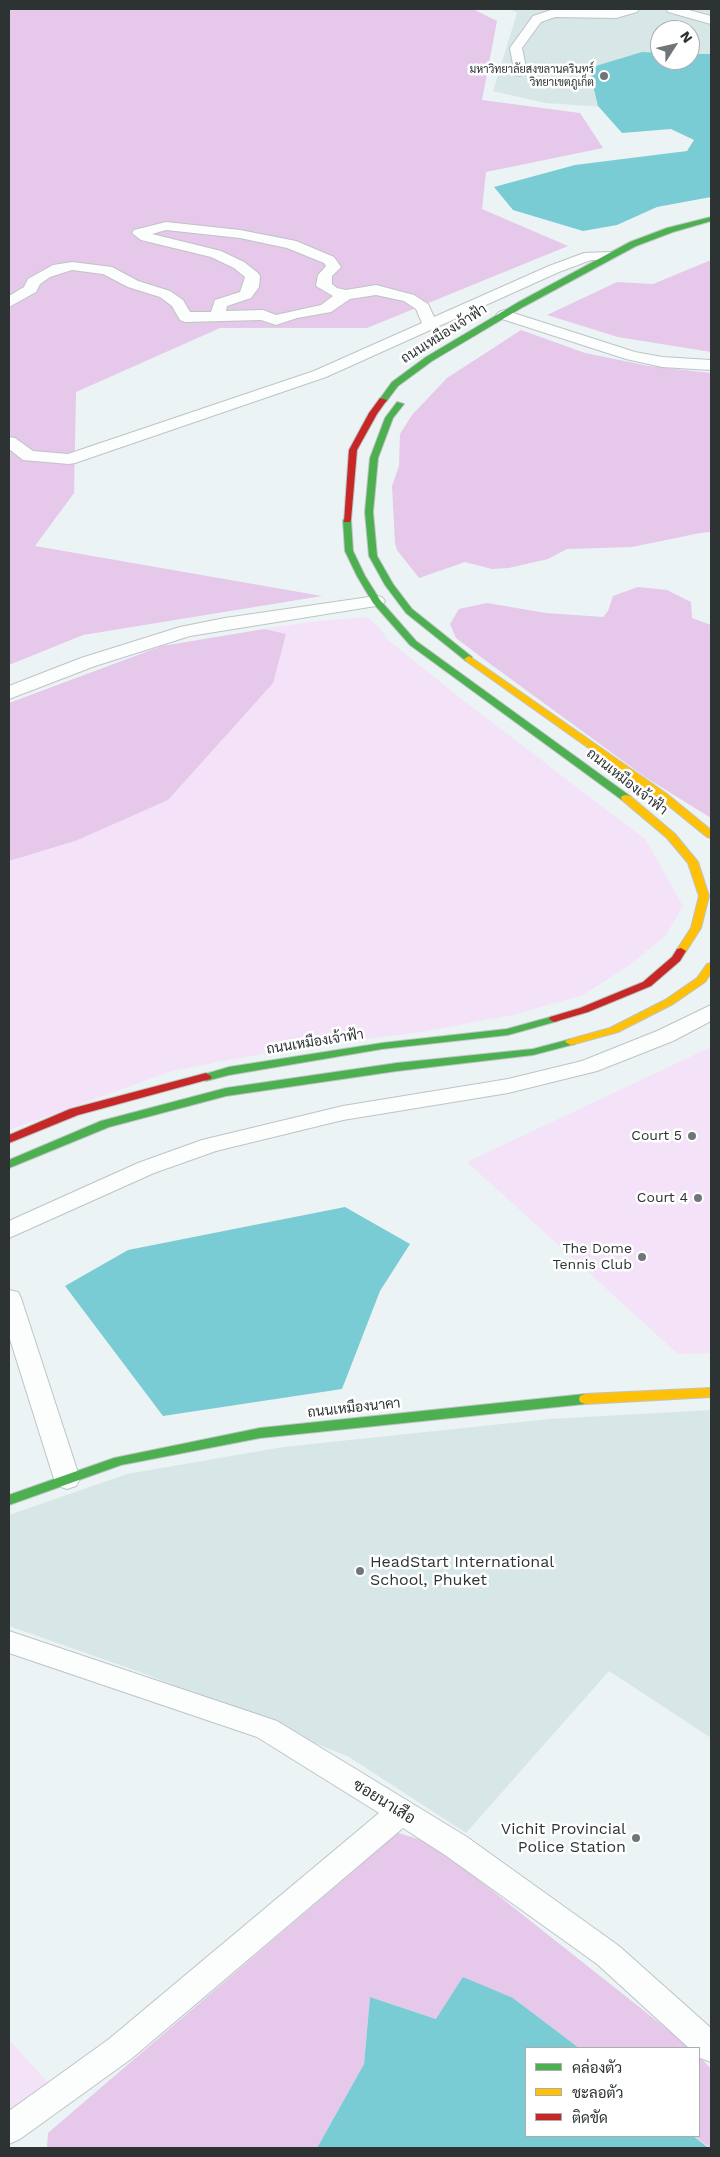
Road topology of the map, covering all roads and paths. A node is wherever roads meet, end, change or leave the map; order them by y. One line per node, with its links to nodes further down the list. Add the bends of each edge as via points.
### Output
1 (633, 9): 4 (street, via 616,14 554,13 536,20 516,48)
2 (672, 9): 3 (street)
3 (711, 20)
4 (520, 72)
5 (711, 219): 7 (street, ถนนเหมืองเจ้าฟ้า, via 670,230)
6 (711, 226): 11 (street, via 622,263)
7 (610, 256): 12 (street, ถนนเหมืองเจ้าฟ้า); 13 (street, via 589,256 554,269)
8 (345, 295): 10 (street, via 326,309 276,320 263,315); 10 (street, via 324,286 325,275 334,267 330,260 291,244 240,234 166,226 139,234 216,254 253,276 246,295 220,303); 13 (street, via 376,290 409,298 423,307 427,320)
9 (9, 302): 10 (street, via 31,289 33,282 58,268 91,268 107,270 132,284 165,294 178,303 185,317)
10 (218, 316)
11 (519, 321): 12 (street); 14 (street, via 632,356 662,362)
12 (503, 322): 17 (street, ถนนเหมืองเจ้าฟ้า, via 429,359 395,384 353,450 347,512 349,551)
13 (433, 325): 16 (street, via 320,374 69,459 29,456)
14 (711, 365)
15 (408, 392): 19 (street, ถนนเหมืองเจ้าฟ้า, via 390,418 374,458 369,512 372,556 389,585 409,611 448,644)
16 (9, 442)
17 (376, 601): 18 (street, via 186,631 88,662); 20 (street, ถนนเหมืองเจ้าฟ้า, via 413,643)
18 (9, 693)
19 (663, 796): 20 (street); 21 (street, ถนนเหมืองเจ้าฟ้า)
20 (637, 806): 24 (street, ถนนเหมืองเจ้าฟ้า, via 671,836 693,862 704,896 696,928 676,959 647,984 584,1010 508,1032 373,1047 172,1084 74,1112)
21 (711, 835)
22 (711, 966): 25 (street, via 701,980 668,1002 605,1032 533,1052 397,1067 226,1092 105,1124)
23 (711, 1012): 26 (street, via 665,1036 589,1066 508,1086 343,1113 210,1145 146,1168)
24 (9, 1139)
25 (9, 1164)
26 (9, 1230)
27 (9, 1298): 29 (street)
28 (711, 1392): 29 (street, ถนนเหมืองนาคา, via 593,1398 260,1433 119,1461)
29 (67, 1479): 30 (street, ถนนเหมืองนาคา)
30 (9, 1500)
31 (9, 1642): 32 (street, ซอยนาเสือ, via 267,1729)
32 (401, 1812): 33 (street, ซอยนาเสือ, via 456,1846 608,1955); 34 (street, via 120,2049)
33 (711, 2048)
34 (9, 2130)

